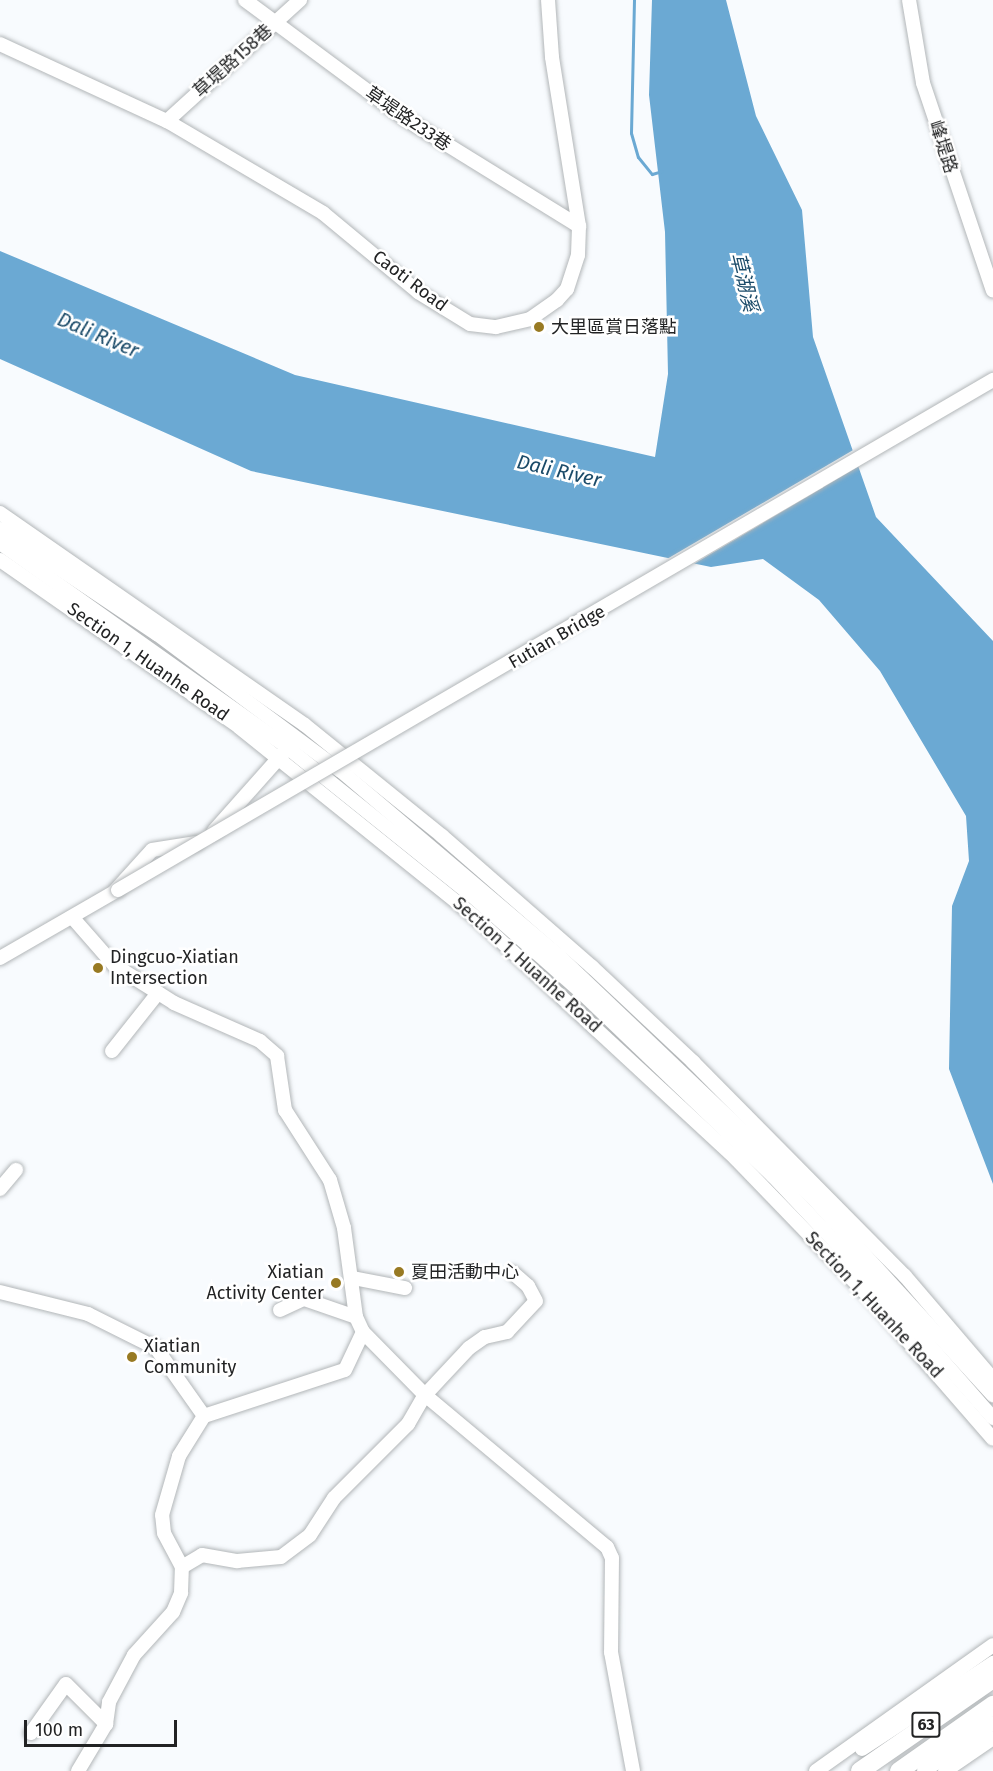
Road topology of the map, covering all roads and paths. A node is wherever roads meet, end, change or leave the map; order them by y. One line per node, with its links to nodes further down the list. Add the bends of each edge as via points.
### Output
1 (245, 0): 5 (street, 草堤路233巷)
2 (300, 0): 5 (street, 草堤路158巷)
3 (548, 0): 8 (street, Caoti Road, via 552,57)
4 (909, 0): 9 (street, 峰堤路, via 923,83)
5 (275, 23): 7 (street, 草堤路158巷); 8 (street, 草堤路233巷, via 404,118)
6 (0, 44): 7 (street, Caoti Road)
7 (167, 121): 8 (street, Caoti Road, via 322,213 418,292 470,324 496,327 515,323 557,300 575,270)
8 (579, 226)
9 (993, 291)
10 (993, 380): 17 (street, Futian Bridge, bridge)
11 (0, 513): 15 (street)
12 (0, 529): 16 (street, Section 1, Huanhe Road, via 157,634)
13 (0, 543): 16 (street, Section 1, Huanhe Road)
14 (0, 560): 16 (street, Section 1, Huanhe Road)
15 (304, 725): 16 (street); 31 (street, via 442,836 592,967 693,1062 905,1276)
16 (288, 747): 17 (street, via 218,829 194,844 152,850); 33 (street, Section 1, Huanhe Road, via 560,957 683,1071 861,1248); 35 (street, Section 1, Huanhe Road, via 471,895 679,1084 887,1297); 36 (street, Section 1, Huanhe Road, via 736,1159 874,1302)
17 (117, 890): 18 (street, Futian Bridge)
18 (72, 917): 19 (street, Futian Bridge); 20 (street, via 114,964)
19 (0, 958)
20 (158, 993): 21 (street); 25 (street, via 260,1041 277,1056 285,1110 330,1180)
21 (112, 1051)
22 (16, 1170): 23 (street)
23 (0, 1189)
24 (513, 1273): 32 (street, via 528,1286 536,1301 507,1332 485,1337 469,1348)
25 (353, 1278): 26 (street); 29 (street)
26 (405, 1288)
27 (0, 1292): 34 (street, via 88,1314 156,1348)
28 (280, 1310): 29 (street, via 304,1299)
29 (356, 1317): 30 (street)
30 (363, 1332): 32 (street); 34 (street, via 345,1370 330,1378 313,1378 257,1401)
31 (993, 1379)
32 (425, 1395): 37 (street, via 408,1424 334,1498 310,1534 281,1557 237,1561 202,1555); 47 (street, via 607,1547 612,1558 611,1652)
33 (993, 1395)
34 (204, 1416): 37 (street, via 179,1456 162,1515 164,1533)
35 (993, 1418)
36 (993, 1439)
37 (182, 1567): 43 (street, via 181,1593 173,1612 134,1654 109,1702)
38 (993, 1645): 48 (street)
39 (993, 1663): 49 (street)
40 (993, 1679): 50 (main road, 63)
41 (993, 1705): 51 (main road, 63)
42 (993, 1723): 52 (street)
43 (106, 1724): 44 (street, via 66,1684); 46 (street)
44 (31, 1733)
45 (993, 1738): 53 (street)
46 (78, 1771)
47 (633, 1771)
48 (816, 1771)
49 (830, 1771)
50 (860, 1771)
51 (899, 1771)
52 (924, 1771)
53 (945, 1771)

